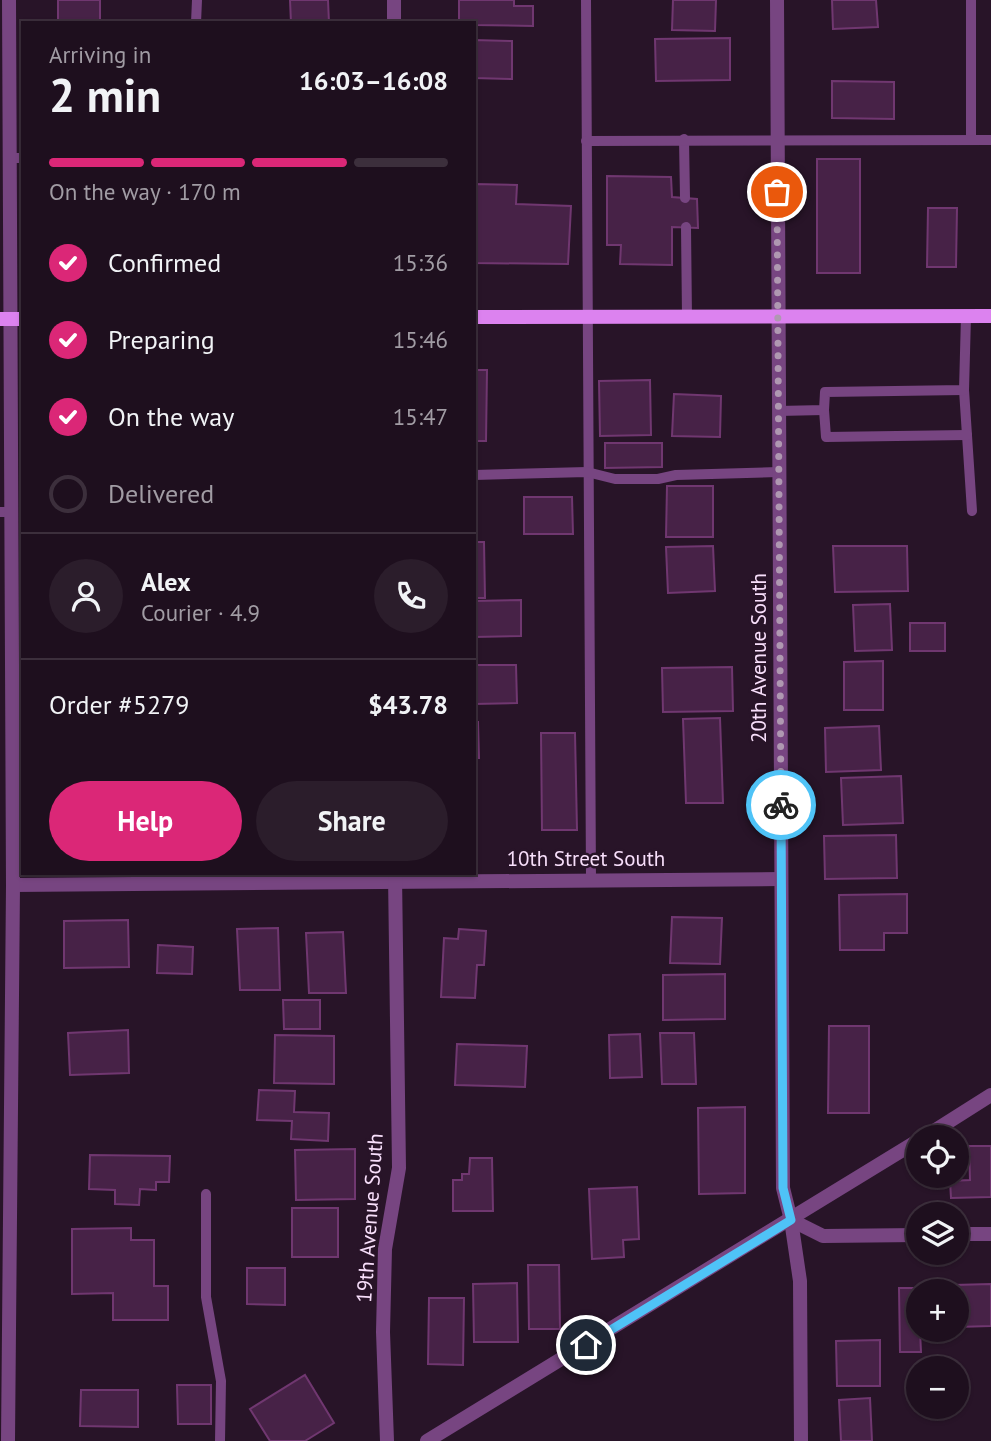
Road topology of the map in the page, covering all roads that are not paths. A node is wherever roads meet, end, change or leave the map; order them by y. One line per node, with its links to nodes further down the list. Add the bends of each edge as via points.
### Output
1 (9, 0): 14 (street)
2 (197, 0): 7 (lane)
3 (394, 0): 8 (street)
4 (586, 0): 12 (lane)
5 (777, 0): 13 (street, 20th Avenue South)
6 (971, 0): 10 (lane)
7 (197, 21)
8 (394, 21)
9 (684, 139): 12 (lane); 13 (lane); 16 (lane)
10 (971, 140): 11 (lane); 13 (lane)
11 (991, 140)
12 (586, 141): 22 (lane)
13 (777, 142): 18 (street, 20th Avenue South)
14 (16, 158): 15 (street)
15 (5, 181): 24 (street)
16 (685, 198)
17 (686, 227): 23 (lane)
18 (777, 316): 19 (main road); 23 (main road); 27 (street, 20th Avenue South)
19 (966, 316): 20 (main road); 25 (lane)
20 (991, 316)
21 (476, 317): 22 (main road)
22 (586, 317): 23 (main road); 30 (lane)
23 (687, 317)
24 (11, 319): 28 (street)
25 (964, 390): 26 (lane, via 825,392); 29 (lane)
26 (824, 410): 27 (lane); 29 (lane, via 826,437)
27 (778, 411): 31 (street, 20th Avenue South)
28 (5, 413): 34 (street)
29 (967, 435): 33 (lane)
30 (587, 472): 31 (lane, via 615,479); 32 (lane); 40 (lane)
31 (778, 472): 39 (street, 20th Avenue South)
32 (476, 475)
33 (972, 511)
34 (6, 512): 35 (street)
35 (5, 596): 36 (street)
36 (6, 782): 41 (street)
37 (395, 877): 38 (street, 10th Street South); 40 (street, 10th Street South); 54 (street, 19th Avenue South, via 399,1168 385,1249)
38 (209, 878): 41 (street, 10th Street South)
39 (781, 879): 40 (street, 10th Street South); 47 (street, 20th Avenue South, via 783,1188)
40 (591, 880)
41 (13, 886): 42 (street)
42 (6, 1079): 51 (street)
43 (991, 1095): 44 (street)
44 (943, 1125)
45 (906, 1148): 47 (street)
46 (206, 1194): 53 (lane, via 206,1297 221,1381)
47 (791, 1220): 50 (street, via 823,1236); 55 (street); 56 (street, 20th Avenue South, via 800,1281)
48 (969, 1234): 49 (street)
49 (991, 1234)
50 (906, 1235)
51 (5, 1268): 52 (street)
52 (8, 1441)
53 (220, 1441)
54 (387, 1441)
55 (427, 1441)
56 (801, 1441)

